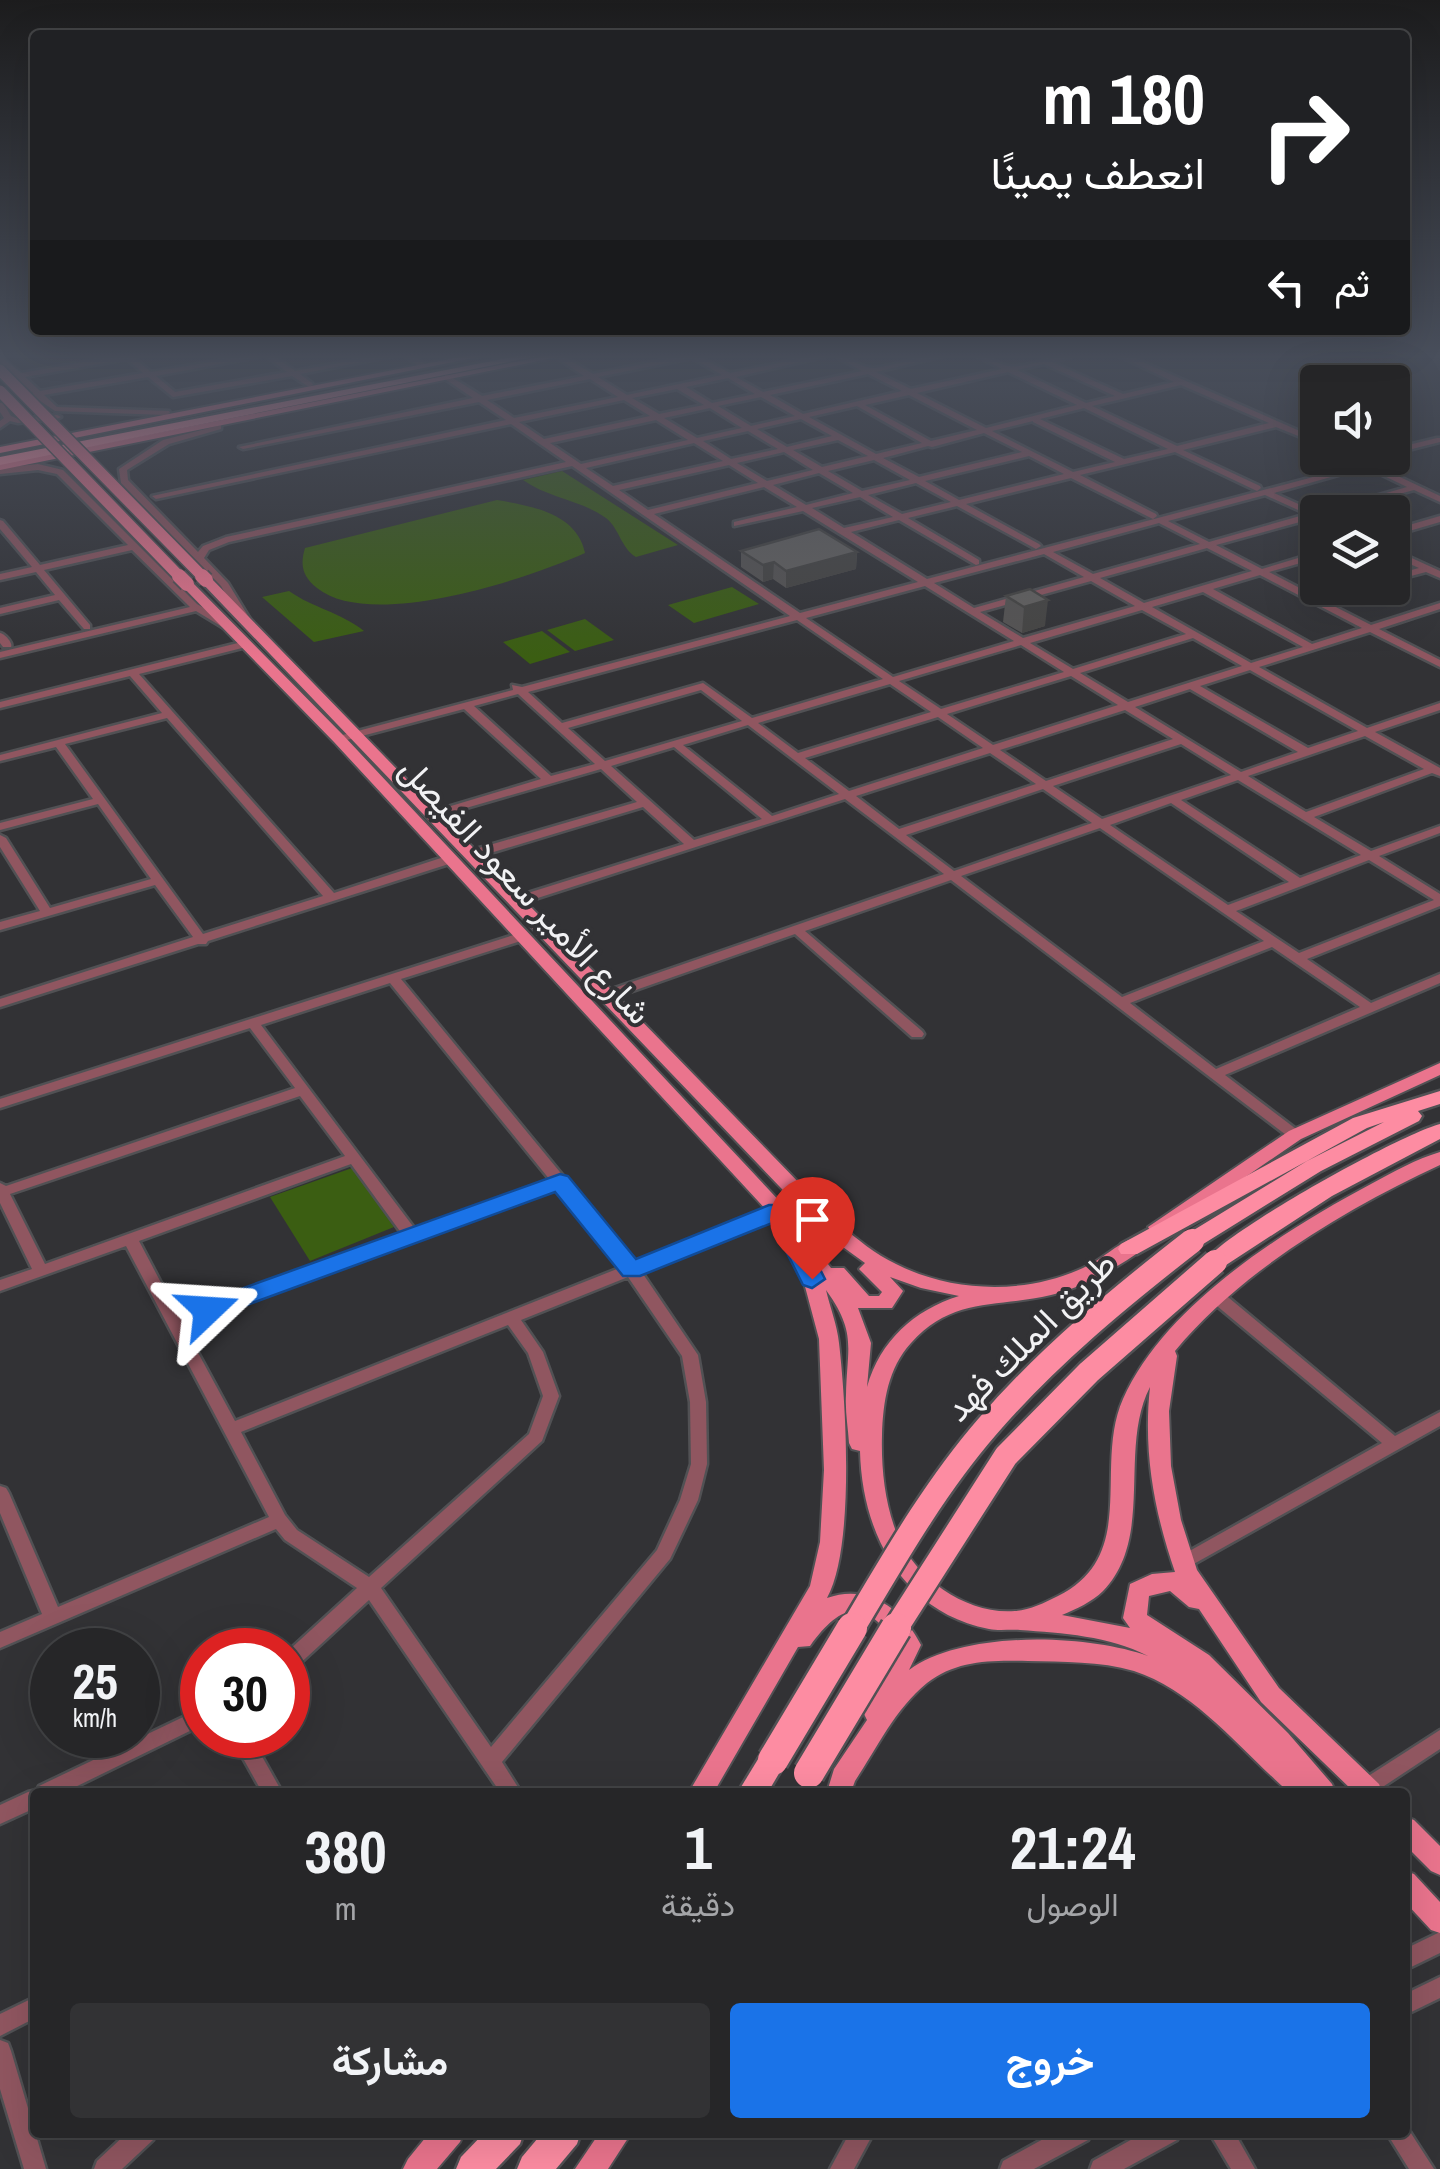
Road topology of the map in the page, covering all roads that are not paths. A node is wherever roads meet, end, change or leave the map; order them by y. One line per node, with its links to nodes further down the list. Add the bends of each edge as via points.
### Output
1 (34, 457): 18 (main road)
2 (64, 457): 72 (main road, شارع الأمير سعود الفيصل, bridge)
3 (87, 457): 81 (main road, شارع الأمير سعود الفيصل, bridge, via 206,580)
4 (142, 457): 27 (street, via 123,469)
5 (340, 457): 36 (street)
6 (565, 457): 21 (street)
7 (615, 457): 21 (street)
8 (722, 457): 19 (street)
9 (752, 457): 19 (street)
10 (798, 457): 22 (street)
11 (881, 457): 17 (street)
12 (1012, 457): 28 (street)
13 (1038, 457): 23 (street)
14 (1112, 457): 20 (street)
15 (1142, 457): 20 (street)
16 (1193, 457): 33 (street)
17 (878, 458): 22 (street); 28 (street)
18 (0, 460): 29 (street, via 50,468)
19 (730, 462): 30 (street); 32 (street)
20 (1122, 462): 23 (street)
21 (576, 465): 32 (street); 54 (street, via 226,540)
22 (822, 471): 30 (street); 34 (street)
23 (1072, 474): 38 (street); 43 (street)
24 (1310, 475): 33 (street)
25 (1396, 475): 31 (street)
26 (1401, 475): 37 (street)
27 (124, 476): 29 (street, via 90,474); 54 (street)
28 (918, 480): 34 (street); 38 (street)
29 (73, 483): 52 (street)
30 (766, 484): 40 (street); 41 (street)
31 (1415, 487): 35 (street); 37 (street)
32 (611, 489): 41 (street)
33 (1262, 490): 39 (street); 43 (street)
34 (861, 494): 40 (street); 42 (street)
35 (1388, 495)
36 (156, 496)
37 (1440, 496)
38 (958, 503): 42 (street); 53 (street)
39 (1300, 507)
40 (804, 508): 47 (street); 49 (street)
41 (646, 513): 59 (street)
42 (900, 517): 49 (street); 60 (street)
43 (1156, 518): 51 (street); 53 (street)
44 (1440, 519): 48 (street)
45 (1300, 520): 51 (street)
46 (0, 523): 62 (street)
47 (737, 524)
48 (1410, 528)
49 (842, 531): 50 (street); 68 (street)
50 (824, 536)
51 (1208, 545): 64 (street); 67 (street)
52 (136, 546): 62 (street); 72 (street)
53 (1041, 549): 60 (street); 67 (street); 68 (street)
54 (199, 558): 81 (street, via 225,585)
55 (735, 558): 59 (street)
56 (1440, 558): 61 (street)
57 (1300, 560): 64 (street)
58 (1410, 560): 61 (street)
59 (718, 562): 79 (street)
60 (976, 562): 68 (street)
61 (1423, 566): 63 (street); 65 (street)
62 (38, 568): 66 (street); 71 (street)
63 (1410, 571)
64 (1260, 572): 69 (street); 70 (street)
65 (1440, 575)
66 (0, 577)
67 (1092, 578): 74 (street); 77 (street)
68 (922, 580): 77 (street); 79 (street)
69 (1204, 588): 74 (street); 88 (street)
70 (1300, 593)
71 (61, 597): 76 (street); 82 (street)
72 (192, 598): 81 (main road, شارع الأمير سعود الفيصل); 81 (street); 82 (street); 87 (street)
73 (1324, 605): 83 (street)
74 (1143, 606): 84 (street); 85 (street)
75 (1440, 606): 78 (street)
76 (0, 611)
77 (973, 611): 85 (street)
78 (1426, 611): 80 (street); 83 (street)
79 (790, 612): 93 (street); 95 (street)
80 (1440, 618)
81 (237, 623): 86 (main road, شارع الأمير سعود الفيصل); 105 (main road, شارع الأمير سعود الفيصل)
82 (87, 626): 87 (street)
83 (1370, 628): 88 (street); 89 (street)
84 (1194, 635): 90 (street); 92 (street)
85 (1022, 642): 92 (street); 93 (street)
86 (246, 644): 91 (street); 105 (main road, شارع الأمير سعود الفيصل)
87 (2, 646)
88 (1311, 648): 90 (street)
89 (1440, 664)
90 (1251, 667): 94 (street); 104 (street)
91 (132, 672): 96 (street); 101 (street)
92 (1072, 672): 98 (street); 100 (street)
93 (891, 680): 100 (street); 102 (street)
94 (1192, 686): 98 (street); 110 (street)
95 (516, 687): 97 (street); 103 (street); 105 (street)
96 (0, 705)
97 (467, 706): 105 (street); 116 (street)
98 (1127, 706): 106 (street); 109 (street)
99 (1436, 711): 104 (street)
100 (939, 713): 109 (street); 111 (street)
101 (169, 714): 107 (street); 139 (street)
102 (750, 722): 103 (street, via 703,686); 108 (street); 111 (street)
103 (560, 727): 113 (street)
104 (1366, 732): 110 (street); 114 (street)
105 (349, 735): 122 (main road, شارع الأمير سعود الفيصل); 133 (main road, شارع الأمير سعود الفيصل)
106 (1182, 740): 115 (street); 117 (street)
107 (59, 742): 112 (street); 120 (street)
108 (676, 744): 113 (street); 124 (street)
109 (992, 749): 117 (street); 118 (street)
110 (1307, 752): 115 (street)
111 (796, 757): 118 (street)
112 (0, 758)
113 (602, 765): 116 (street); 121 (street)
114 (1436, 771): 123 (street)
115 (1240, 776): 119 (street); 123 (street)
116 (550, 781): 122 (street)
117 (1044, 785): 125 (street); 128 (street)
118 (846, 796): 124 (street); 128 (street)
119 (1172, 799): 125 (street); 138 (street)
120 (100, 800): 126 (street); 137 (street)
121 (645, 803): 130 (street); 131 (street)
122 (435, 814): 131 (main road, شارع الأمير سعود الفيصل)
123 (1306, 816): 132 (street)
124 (770, 820): 130 (street)
125 (1101, 824): 136 (street); 142 (street)
126 (0, 827)
127 (1439, 830): 132 (street)
128 (896, 834): 136 (street)
129 (0, 838): 134 (street)
130 (692, 845): 141 (street)
131 (473, 854): 141 (main road, شارع الأمير سعود الفيصل)
132 (1370, 856): 138 (street); 140 (street)
133 (451, 860): 139 (street); 146 (main road, شارع الأمير سعود الفيصل)
134 (16, 863): 135 (street); 143 (street)
135 (0, 868)
136 (952, 876): 145 (street); 154 (street)
137 (158, 880): 143 (street); 147 (street)
138 (1299, 883): 142 (street)
139 (330, 896): 147 (street)
140 (1440, 900): 149 (street)
141 (516, 901): 152 (main road, شارع الأمير سعود الفيصل)
142 (1227, 910): 148 (street)
143 (47, 912): 144 (street)
144 (0, 926)
145 (797, 930): 152 (street); 157 (street)
146 (520, 937): 150 (street); 169 (main road, شارع الأمير سعود الفيصل)
147 (202, 941): 153 (street)
148 (1273, 942): 149 (street); 154 (street)
149 (1298, 958): 155 (street)
150 (393, 978): 156 (street); 167 (street)
151 (1440, 978): 155 (street)
152 (608, 995): 170 (main road, شارع الأمير سعود الفيصل)
153 (0, 1002)
154 (1119, 1003): 159 (street)
155 (1370, 1008): 159 (street)
156 (253, 1023): 160 (street); 162 (street)
157 (916, 1034)
158 (1440, 1068): 164 (main road)
159 (1214, 1074): 164 (street)
160 (302, 1090): 165 (street); 168 (street)
161 (1440, 1099): 173 (highway, via 1360,1123); 207 (highway, طريق الملك فهد, bridge, via 1192,1242 1112,1304 986,1427 903,1544)
162 (0, 1104)
163 (1435, 1134): 201 (highway, طريق الملك فهد, bridge, via 1357,1170 1215,1262 1089,1372 1006,1456)
164 (1294, 1135): 173 (main road)
165 (354, 1158): 171 (street); 172 (street)
166 (1440, 1158): 178 (main road, via 1344,1208)
167 (560, 1182): 171 (street); 174 (street)
168 (1, 1190): 175 (street)
169 (778, 1211): 170 (main road, via 864,1302 885,1303 893,1291); 174 (street); 186 (main road, شارع الأمير سعود الفيصل, via 856,1325 861,1451); 195 (main road, via 812,1279 829,1339 835,1470 821,1587)
170 (832, 1228): 177 (main road, شارع الأمير سعود الفيصل, via 889,1272)
171 (412, 1236): 180 (street)
172 (130, 1239): 175 (street); 180 (street)
173 (1129, 1250): 177 (main road, via 1091,1274 1049,1288)
174 (632, 1270): 179 (street); 200 (street, via 690,1355 701,1437 689,1500 664,1554)
175 (41, 1272): 176 (street)
176 (0, 1286)
177 (993, 1294): 186 (main road, via 930,1317 892,1347 879,1375 868,1434)
178 (1217, 1297): 181 (main road); 184 (street)
179 (510, 1318): 183 (street); 189 (street, via 534,1352 551,1396 536,1437)
180 (174, 1322): 183 (street)
181 (1172, 1338): 188 (main road, via 1156,1393 1157,1455); 191 (main road, via 1132,1402 1117,1528 1104,1574 1070,1601)
182 (1440, 1418): 184 (street)
183 (231, 1429): 187 (street)
184 (1394, 1444): 188 (street)
185 (0, 1494): 190 (street)
186 (876, 1500): 191 (main road, via 885,1534 930,1593 958,1609)
187 (279, 1520): 189 (street); 190 (street)
188 (1183, 1563): 194 (main road)
189 (370, 1588): 193 (street); 200 (street)
190 (52, 1617): 192 (street)
191 (1015, 1621): 198 (main road, via 1122,1632 1175,1656)
192 (0, 1640)
193 (310, 1642)
194 (1270, 1695): 198 (main road, via 1192,1594 1174,1581 1138,1592 1135,1618 1201,1662); 210 (main road)
195 (754, 1703): 202 (main road, via 832,1605 849,1600 891,1617 909,1645); 206 (main road)
196 (180, 1727): 203 (street)
197 (1440, 1738): 211 (street)
198 (1279, 1741): 209 (main road)
199 (253, 1758): 204 (street)
200 (491, 1761): 205 (street)
201 (803, 1783)
202 (841, 1784): 208 (main road, via 908,1684 927,1669 972,1652 1025,1651 1102,1654 1151,1667 1186,1688)
203 (54, 1788)
204 (270, 1788)
205 (508, 1788)
206 (703, 1788)
207 (755, 1788)
208 (1301, 1788)
209 (1320, 1788)
210 (1366, 1788)
211 (1371, 1788)
212 (30, 1800): 213 (street)
213 (0, 1815)
214 (1410, 1833): 215 (main road)
215 (1440, 1863)
216 (1410, 1888): 217 (main road)
217 (1440, 1921)
218 (1440, 1942): 219 (street)
219 (1410, 1957)
220 (1440, 1987): 221 (street)
221 (1410, 2003)
222 (30, 2010): 223 (street)
223 (0, 2024)
224 (0, 2051): 235 (street)
225 (139, 2138): 236 (street)
226 (445, 2138): 237 (main road)
227 (502, 2138): 238 (highway)
228 (561, 2138): 239 (highway)
229 (613, 2138): 240 (main road)
230 (859, 2138): 241 (street)
231 (1069, 2138): 242 (street)
232 (1158, 2138): 243 (street)
233 (1224, 2138): 244 (street)
234 (1401, 2138): 245 (street)
235 (35, 2169)
236 (105, 2169)
237 (418, 2169)
238 (473, 2169)
239 (534, 2169)
240 (590, 2169)
241 (840, 2169)
242 (1011, 2169)
243 (1101, 2169)
244 (1244, 2169)
245 (1423, 2169)

